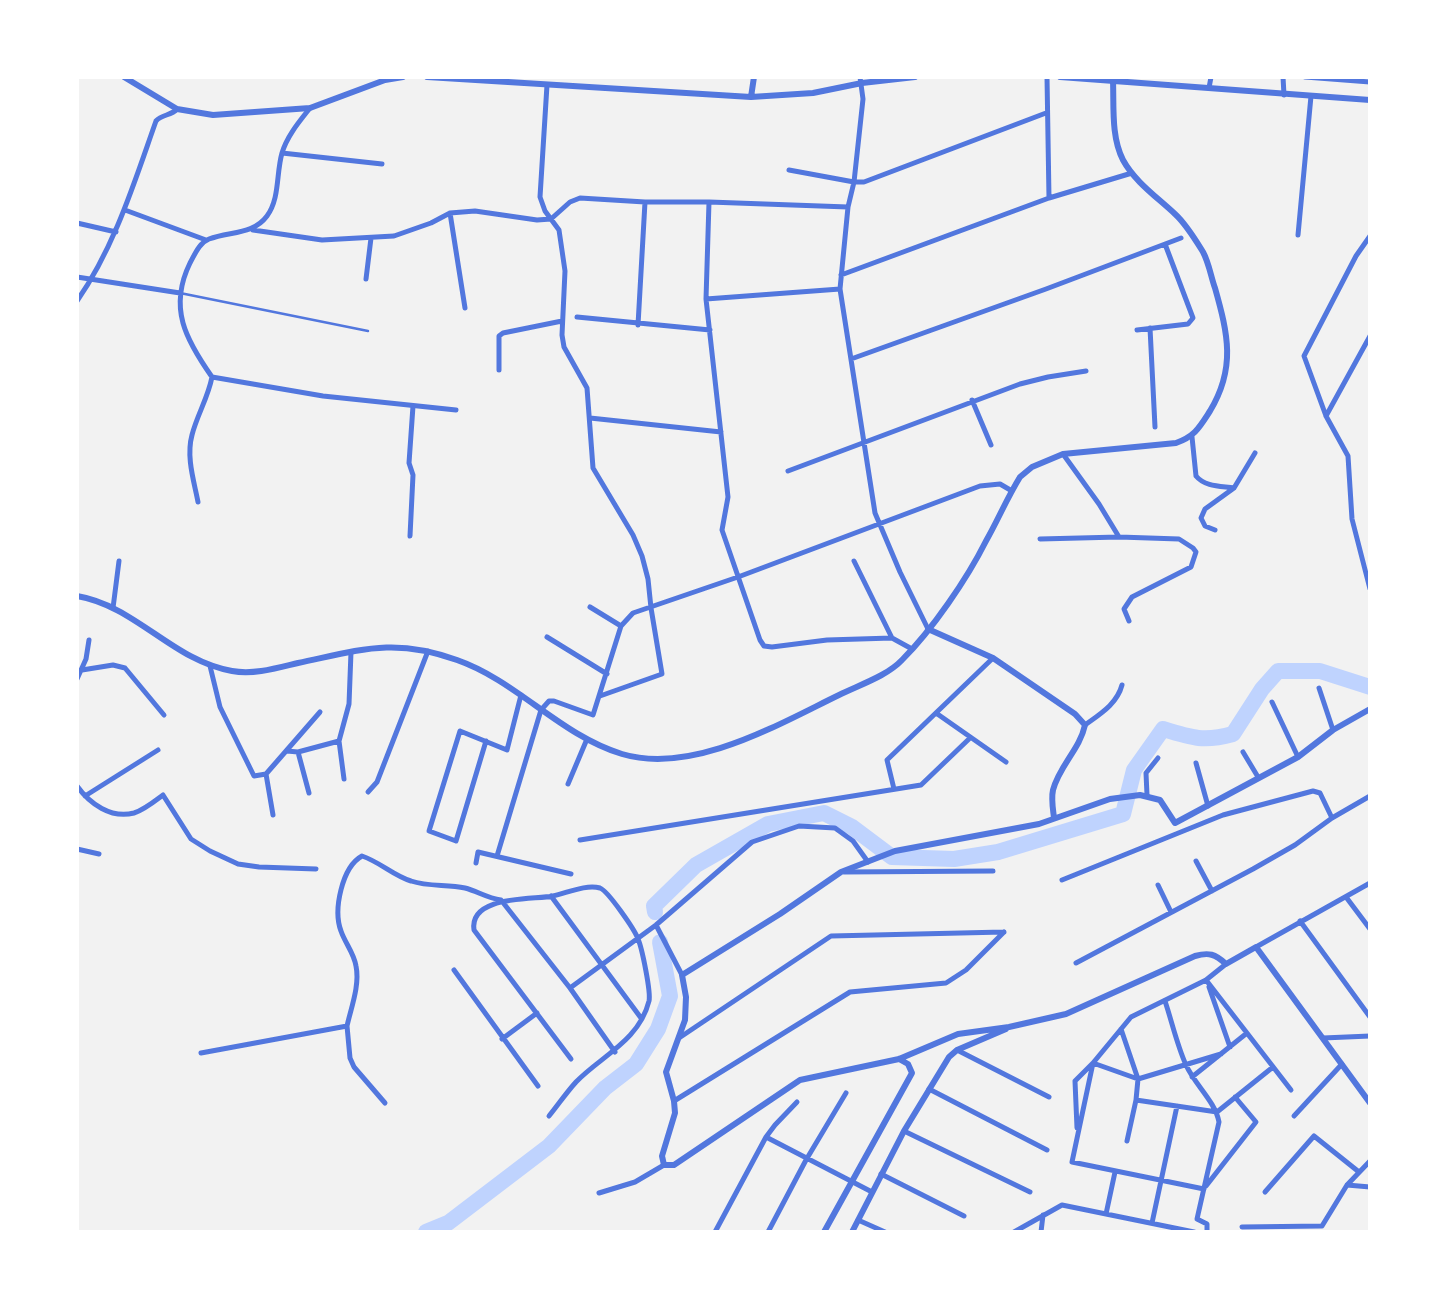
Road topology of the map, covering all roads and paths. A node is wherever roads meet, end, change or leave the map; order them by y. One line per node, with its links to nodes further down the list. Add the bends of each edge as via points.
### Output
1 (124, 77): 22 (street)
2 (403, 77): 21 (street)
3 (427, 77): 11 (street)
4 (754, 77): 19 (street)
5 (915, 77): 12 (street)
6 (1048, 77): 23 (street)
7 (1060, 77): 13 (street)
8 (1211, 77): 16 (street)
9 (1283, 77): 17 (street)
10 (1305, 77): 14 (street)
11 (531, 80): 15 (street)
12 (861, 80): 19 (street, via 813,93); 28 (street)
13 (1113, 81): 16 (street); 27 (street, via 1118,148)
14 (1370, 82)
15 (547, 85): 19 (street); 35 (street, via 540,197)
16 (1209, 88): 17 (street)
17 (1284, 95): 18 (street)
18 (1311, 96): 20 (street); 39 (street)
19 (751, 97)
20 (1370, 100)
21 (310, 108): 22 (street, via 213,116); 24 (street)
22 (177, 109): 33 (street, via 156,121)
23 (1046, 113): 28 (street); 29 (street)
24 (282, 153): 25 (street); 37 (street, via 273,207)
25 (382, 164)
26 (789, 170): 28 (street)
27 (1132, 173): 29 (street); 73 (street, via 1176,215 1205,255 1223,315 1227,372 1218,398)
28 (854, 182): 32 (street)
29 (1049, 198): 45 (street)
30 (645, 202): 31 (street); 35 (street, via 575,199); 56 (street)
31 (709, 202): 32 (street); 51 (street)
32 (848, 207): 45 (street)
33 (125, 210): 38 (street); 43 (street)
34 (450, 213): 35 (street); 41 (street, via 394,236); 53 (street)
35 (551, 219): 55 (street, via 559,230 565,271)
36 (77, 223): 38 (street)
37 (253, 230): 41 (street, via 322,240); 43 (street)
38 (116, 232): 48 (street)
39 (1298, 235)
40 (1370, 236): 69 (street, via 1304,356)
41 (372, 238): 47 (street)
42 (1181, 238): 44 (street)
43 (206, 240): 50 (street, via 186,271)
44 (1165, 244): 57 (street, via 1194,318 1188,324); 62 (street)
45 (841, 275): 49 (street)
46 (77, 277): 48 (street)
47 (366, 279)
48 (91, 280): 50 (street); 52 (street)
49 (840, 289): 51 (street); 62 (street)
50 (180, 293): 60 (lane); 65 (street, via 180,316 191,347)
51 (706, 299): 58 (street)
52 (77, 301)
53 (465, 307)
54 (577, 317): 56 (street)
55 (562, 321): 63 (street, via 499,336); 70 (street, via 564,347 587,388)
56 (638, 325): 58 (street)
57 (1150, 328): 59 (street); 71 (street)
58 (710, 330): 72 (street)
59 (1137, 330)
60 (368, 331)
61 (1370, 336): 69 (street)
62 (851, 359): 74 (street)
63 (499, 370)
64 (1086, 371): 66 (street, via 1030,381)
65 (212, 377): 67 (street); 81 (street, via 192,436 190,455)
66 (972, 400): 74 (street); 75 (street)
67 (413, 406): 68 (street); 84 (street, via 408,463 413,475)
68 (456, 410)
69 (1326, 416): 90 (street, via 1348,456 1352,519)
70 (590, 418): 72 (street); 94 (street, via 593,468 642,555)
71 (1155, 427)
72 (721, 432): 89 (street, via 728,497 722,530)
73 (1192, 437): 77 (street, via 1176,443); 79 (street, via 1200,481)
74 (862, 443): 78 (street); 82 (street)
75 (991, 445)
76 (1255, 453): 79 (street)
77 (1063, 454): 80 (street, via 1032,467); 85 (street)
78 (788, 471)
79 (1234, 488): 83 (street, via 1205,509 1201,518)
80 (1012, 491): 82 (street, via 1000,484 980,486); 97 (street, via 967,574)
81 (198, 502)
82 (879, 523): 89 (street); 97 (street)
83 (1215, 530)
84 (410, 536)
85 (1119, 537): 86 (street); 95 (street, via 1179,539 1196,552 1191,567 1132,597 1124,609)
86 (1040, 539)
87 (118, 561): 93 (street)
88 (854, 561): 99 (street)
89 (738, 577): 94 (street); 99 (street, via 764,646)
90 (1370, 589)
91 (77, 596): 93 (street)
92 (590, 607): 96 (street)
93 (113, 608): 105 (street)
94 (650, 608): 96 (street, via 633,613); 112 (street, via 662,674)
95 (1129, 621)
96 (621, 626): 107 (street)
97 (928, 629): 101 (street); 104 (street)
98 (547, 637): 107 (street)
99 (892, 638): 101 (street)
100 (89, 640): 106 (street)
101 (912, 649): 122 (street, via 901,662 855,688 744,740 699,755 642,757)
102 (428, 651): 103 (street, via 392,646); 111 (street, via 482,671); 139 (street, via 377,782)
103 (351, 652): 105 (street, via 253,672); 123 (street, via 349,704)
104 (993, 657): 117 (street); 119 (street)
105 (210, 666): 133 (street, via 220,707 251,774)
106 (82, 670): 108 (street); 118 (street, via 113,665 125,668)
107 (607, 674): 112 (street)
108 (77, 680)
109 (1122, 685): 119 (street, via 1111,705)
110 (1319, 688): 120 (street)
111 (521, 695): 115 (street); 124 (street, via 507,750)
112 (600, 696): 115 (street, via 593,715 554,701)
113 (1272, 702): 129 (street)
114 (1370, 709): 120 (street)
115 (541, 710): 122 (street); 153 (street)
116 (320, 712): 126 (street)
117 (936, 713): 121 (street); 138 (street, via 887,760)
118 (164, 715)
119 (1085, 725): 147 (street, via 1052,792)
120 (1333, 730): 129 (street)
121 (970, 738): 131 (street); 138 (street, via 921,785)
122 (587, 739): 136 (street)
123 (339, 741): 127 (street); 135 (street)
124 (486, 741): 124 (street, via 456,841 429,831 460,731)
125 (158, 750): 142 (street)
126 (287, 751): 127 (street); 133 (street)
127 (298, 752): 140 (street)
128 (1243, 752): 134 (street)
129 (1298, 757): 134 (street)
130 (1158, 758): 141 (street, via 1146,773)
131 (1006, 762)
132 (1196, 763): 144 (street)
133 (266, 774): 145 (street)
134 (1258, 778): 144 (street)
135 (344, 779)
136 (568, 784)
137 (77, 786): 142 (street)
138 (894, 789): 150 (street)
139 (368, 792)
140 (309, 793)
141 (1144, 795): 147 (street, via 1110,799); 148 (street, via 1164,805)
142 (85, 796): 157 (street, via 113,814 135,813 163,795 191,839 210,851 238,864)
143 (1370, 796): 146 (street)
144 (1208, 806): 148 (street)
145 (273, 815)
146 (1332, 817): 149 (street, via 1316,790 1223,815); 164 (street, via 1296,845)
147 (1054, 818): 155 (street, via 895,851)
148 (1175, 824): 149 (street)
149 (1180, 832): 161 (street)
150 (580, 840)
151 (77, 849): 152 (street)
152 (99, 854)
153 (497, 856): 156 (street, via 478,852); 160 (street)
154 (1196, 861): 164 (street)
155 (868, 862): 158 (street); 170 (street, via 853,841 835,828 799,826 752,842)
156 (476, 863)
157 (316, 869)
158 (841, 872): 159 (street); 178 (street)
159 (993, 872)
160 (570, 874)
161 (1062, 880)
162 (1370, 883): 166 (street)
163 (1158, 885): 168 (street)
164 (1212, 891): 168 (street)
165 (551, 896): 167 (street); 172 (street, via 599,888); 176 (street)
166 (1346, 897): 169 (street); 171 (street)
167 (501, 900): 180 (street); 182 (street, via 480,914 474,930); 185 (street, via 465,888 408,881 362,856 354,861 344,878 339,903 340,930 357,967)
168 (1171, 912): 174 (street)
169 (1300, 921): 173 (street); 183 (street)
170 (656, 925): 172 (street); 178 (street)
171 (1370, 929)
172 (638, 938): 176 (street); 184 (street, via 649,985 649,1001)
173 (1256, 947): 175 (street); 191 (street)
174 (1076, 963)
175 (1226, 964): 179 (street); 186 (street, via 1208,953 1066,1014)
176 (602, 965): 180 (street); 184 (street)
177 (454, 971): 192 (street)
178 (682, 975): 190 (street, via 686,997)
179 (1206, 980): 181 (street); 188 (street); 193 (street)
180 (570, 988): 195 (street)
181 (1165, 1002): 187 (street, via 1131,1017); 201 (street)
182 (537, 1013): 192 (street); 198 (street)
183 (1370, 1017)
184 (641, 1018): 195 (street)
185 (346, 1026): 196 (street); 215 (street, via 354,1067)
186 (1009, 1027): 194 (street); 199 (street, via 958,1034)
187 (1121, 1029): 200 (street); 205 (street)
188 (1247, 1033): 193 (street); 203 (street)
189 (1370, 1036): 191 (street)
190 (680, 1038): 213 (street, via 666,1072); 213 (street, via 831,936 1004,932 946,983 850,992)
191 (1323, 1038): 202 (street)
192 (502, 1039): 206 (street)
193 (1230, 1047): 197 (street)
194 (957, 1050): 207 (street); 210 (street)
195 (615, 1052): 219 (street, via 576,1081)
196 (201, 1053)
197 (1221, 1054): 201 (street); 204 (street)
198 (571, 1059)
199 (899, 1059): 228 (street, via 800,1080 674,1165); 233 (street, via 912,1073)
200 (1093, 1063): 205 (street); 223 (street); 223 (street, via 1075,1081)
201 (1185, 1063): 204 (street); 205 (street)
202 (1342, 1064): 216 (street); 220 (street)
203 (1273, 1067): 208 (street); 211 (street)
204 (1192, 1077): 218 (street)
205 (1138, 1079): 212 (street)
206 (538, 1086)
207 (929, 1090): 221 (street); 225 (street)
208 (1291, 1090)
209 (846, 1093): 226 (street)
210 (1049, 1097)
211 (1235, 1097): 218 (street); 236 (street, via 1256,1122)
212 (1136, 1100): 217 (street); 224 (street)
213 (674, 1101): 228 (street)
214 (797, 1102): 222 (street)
215 (385, 1103)
216 (1370, 1104)
217 (1177, 1106): 218 (street); 232 (street)
218 (1217, 1112): 236 (street, via 1219,1122)
219 (549, 1116)
220 (1294, 1116)
221 (904, 1131): 231 (street); 238 (street)
222 (766, 1137): 226 (street); 247 (street)
223 (1078, 1137): 229 (street, via 1072,1163)
224 (1127, 1141)
225 (1046, 1150)
226 (806, 1160): 233 (street); 248 (street)
227 (1370, 1161): 230 (street)
228 (664, 1165): 240 (street, via 635,1182)
229 (1115, 1172): 232 (street); 241 (street)
230 (1359, 1172): 234 (street); 239 (street, via 1314,1136)
231 (881, 1174): 237 (street); 243 (street)
232 (1161, 1181): 236 (street); 245 (street)
233 (850, 1182): 237 (street); 249 (street)
234 (1347, 1185): 235 (street); 246 (street, via 1322,1226)
235 (1370, 1187)
236 (1204, 1189): 255 (street, via 1197,1219 1207,1224)
237 (872, 1192): 244 (street)
238 (1030, 1192)
239 (1265, 1192)
240 (599, 1193)
241 (1106, 1214): 242 (street, via 1062,1205); 245 (street)
242 (1043, 1215): 252 (street); 253 (street)
243 (964, 1216)
244 (858, 1220): 250 (street); 251 (street)
245 (1152, 1223): 254 (street)
246 (1242, 1227)
247 (715, 1232)
248 (768, 1232)
249 (824, 1232)
250 (852, 1232)
251 (885, 1232)
252 (1014, 1232)
253 (1041, 1232)
254 (1194, 1232)
255 (1207, 1232)

